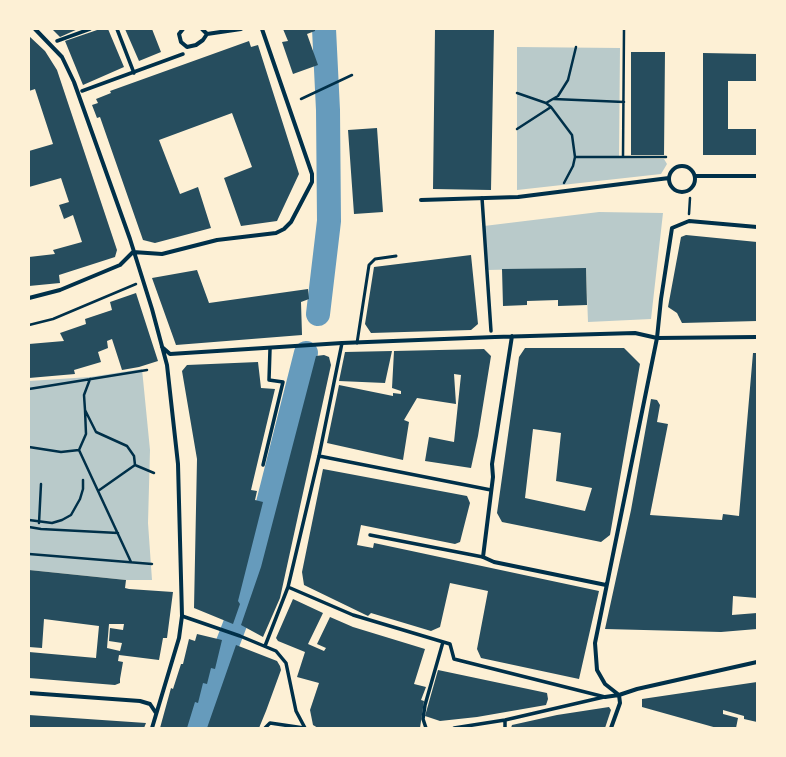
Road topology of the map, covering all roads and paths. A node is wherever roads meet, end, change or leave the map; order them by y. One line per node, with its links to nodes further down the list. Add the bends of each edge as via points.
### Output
1 (35, 29): 35 (street, via 62,57 74,82)
2 (90, 29): 10 (street)
3 (117, 29): 13 (street)
4 (183, 29): 9 (street, via 179,34 181,42 186,47 196,45 204,40)
5 (202, 29): 9 (street)
6 (241, 29): 9 (street)
7 (262, 29): 35 (street, via 312,174 312,182 291,222 276,233 217,240 162,254)
8 (624, 29): 19 (path)
9 (207, 34)
10 (57, 40)
11 (576, 47): 18 (path, via 568,80)
12 (183, 54): 13 (street)
13 (134, 73): 15 (street)
14 (352, 75): 17 (path)
15 (82, 91)
16 (517, 93): 20 (path)
17 (301, 99)
18 (554, 99): 19 (path); 20 (path)
19 (624, 102): 23 (path)
20 (546, 104): 21 (path)
21 (550, 107): 22 (path); 24 (path, via 572,135)
22 (517, 130)
23 (623, 156): 24 (path); 25 (path)
24 (575, 157): 29 (path, via 568,177)
25 (666, 157)
26 (695, 176): 27 (street); 28 (street, via 689,168 682,166 671,172); 28 (street, via 692,187 681,192 674,188)
27 (757, 176)
28 (669, 178): 29 (street)
29 (553, 193): 30 (street, via 511,198)
30 (482, 198): 32 (street); 40 (street)
31 (690, 198): 33 (path)
32 (421, 200)
33 (689, 221): 34 (street); 43 (street, via 672,228)
34 (757, 227)
35 (133, 252): 38 (street, via 120,265 60,290); 46 (street)
36 (396, 256): 45 (lane, via 375,259 369,264)
37 (136, 284): 39 (path, via 53,319)
38 (29, 298)
39 (29, 325)
40 (491, 331)
41 (512, 336): 43 (street, via 636,333); 45 (street); 60 (street, via 492,464)
42 (757, 337): 43 (street)
43 (657, 338): 71 (street)
44 (342, 343): 45 (street); 47 (street); 54 (street)
45 (357, 343)
46 (162, 347): 47 (street, via 170,354); 73 (street, via 168,372 178,464)
47 (270, 349): 56 (street, via 269,380 283,382)
48 (147, 370): 49 (path)
49 (91, 379): 50 (path); 51 (path, via 84,395)
50 (29, 389)
51 (85, 410): 53 (path, via 86,434); 55 (path, via 96,432 127,446 134,456)
52 (29, 447): 53 (path, via 61,452)
53 (79, 450): 61 (path)
54 (319, 456): 60 (street); 72 (street)
55 (135, 465): 57 (path); 61 (path)
56 (263, 465)
57 (154, 473)
58 (83, 480): 63 (path, via 80,499 71,515 52,523)
59 (41, 484): 63 (path)
60 (491, 490): 68 (street)
61 (97, 491): 65 (path)
62 (29, 520): 63 (path)
63 (39, 523)
64 (29, 527): 65 (path)
65 (119, 534): 69 (path)
66 (370, 535): 68 (street)
67 (29, 554): 69 (path)
68 (483, 557): 71 (street, via 494,562)
69 (131, 562): 70 (path)
70 (152, 564)
71 (606, 585): 78 (street, via 595,656 597,670 605,684)
72 (288, 587): 74 (street, via 354,615); 75 (street)
73 (182, 616): 75 (street); 80 (street, via 179,638)
74 (443, 642): 79 (street, via 450,644 454,659); 85 (street, via 425,706 423,719)
75 (265, 646): 84 (street, via 276,651 286,663 296,711)
76 (757, 662): 78 (street)
77 (29, 693): 80 (street, via 140,701 150,704)
78 (619, 695): 79 (street); 88 (street, via 620,703)
79 (605, 696): 81 (street)
80 (156, 713): 82 (street)
81 (505, 720): 86 (street); 87 (street)
82 (152, 728)
83 (266, 728): 84 (street, via 270,722)
84 (304, 728)
85 (426, 728)
86 (454, 728)
87 (505, 728)
88 (611, 728)

